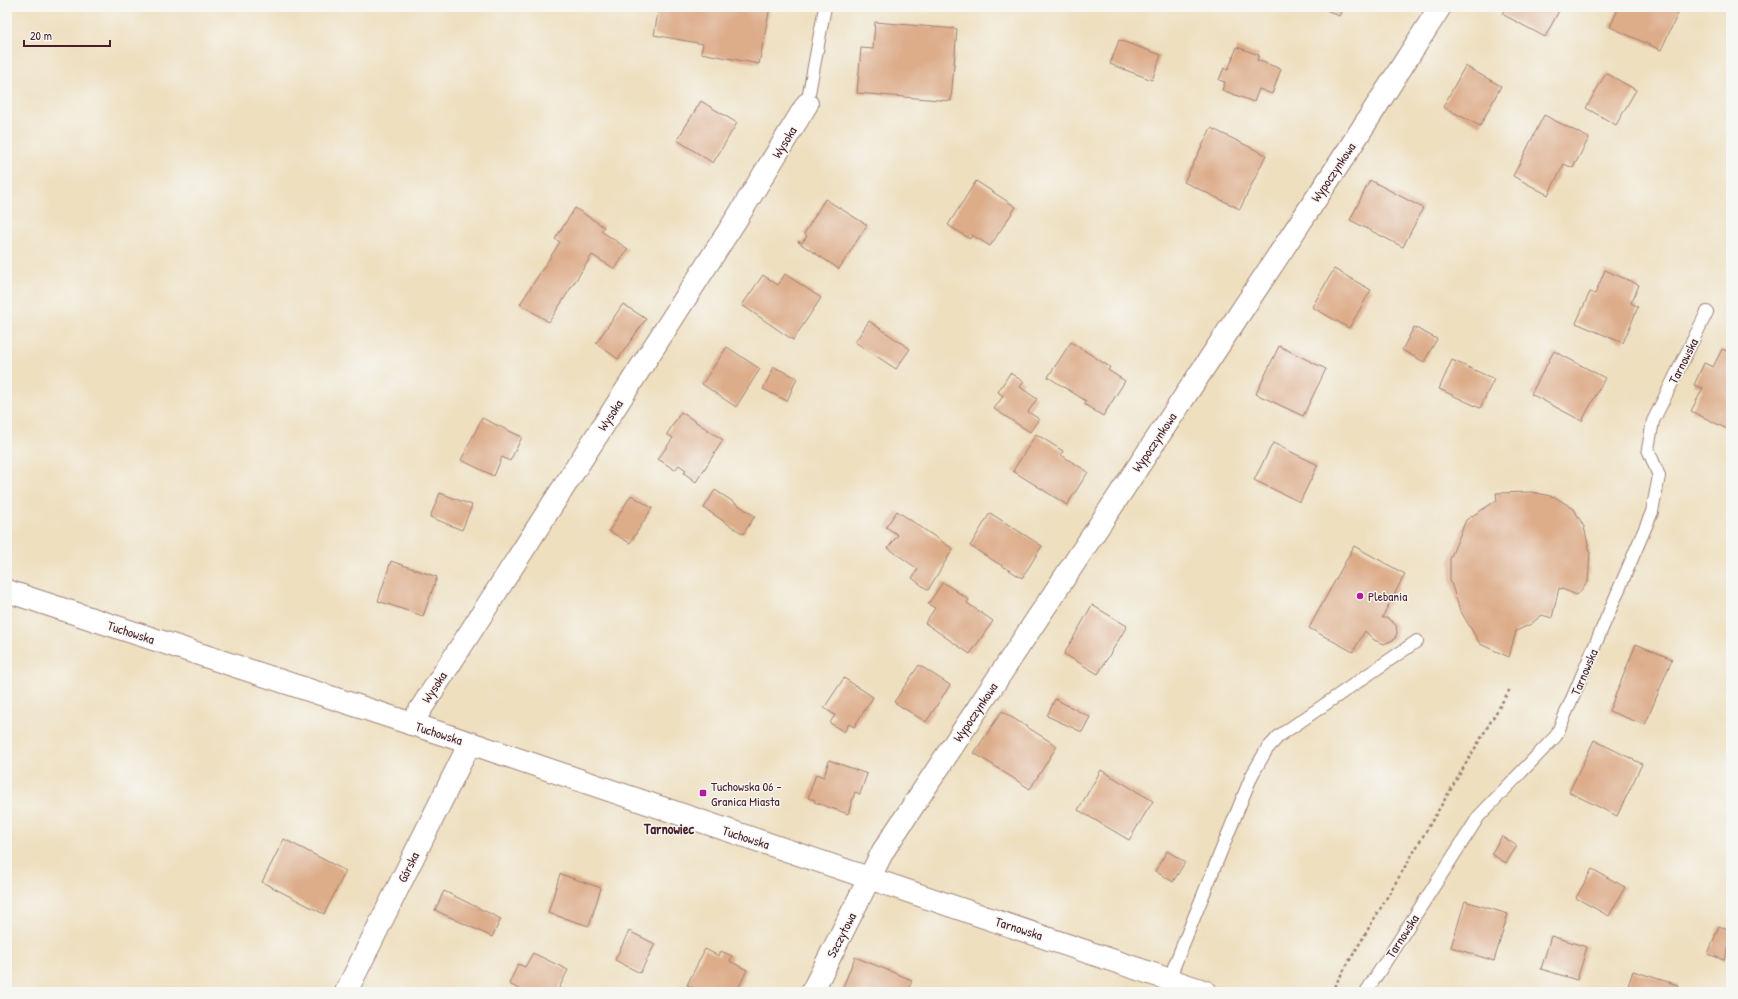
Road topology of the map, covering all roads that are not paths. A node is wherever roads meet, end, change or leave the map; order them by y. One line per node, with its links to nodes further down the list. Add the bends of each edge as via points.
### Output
1 (825, 7): 3 (lane)
2 (1440, 7): 9 (street, Wypoczynkowa, via 1347,152 883,851)
3 (807, 104): 7 (street, Wysoka, via 737,218)
4 (1708, 312): 14 (lane, Tarnowska, via 1653,421 1648,449 1659,476 1652,512 1556,736 1479,816)
5 (7, 591): 7 (street, Tuchowska)
6 (1418, 641): 10 (lane, via 1279,736 1268,748 1252,775)
7 (411, 724): 8 (street, Tuchowska)
8 (470, 743): 9 (street, Tuchowska); 11 (street, Górska)
9 (870, 878): 10 (street, Tarnowska); 12 (street, Szczytowa)
10 (1168, 979): 13 (street, Tarnowska)
11 (346, 992)
12 (812, 992)
13 (1206, 992)
14 (1366, 992)

